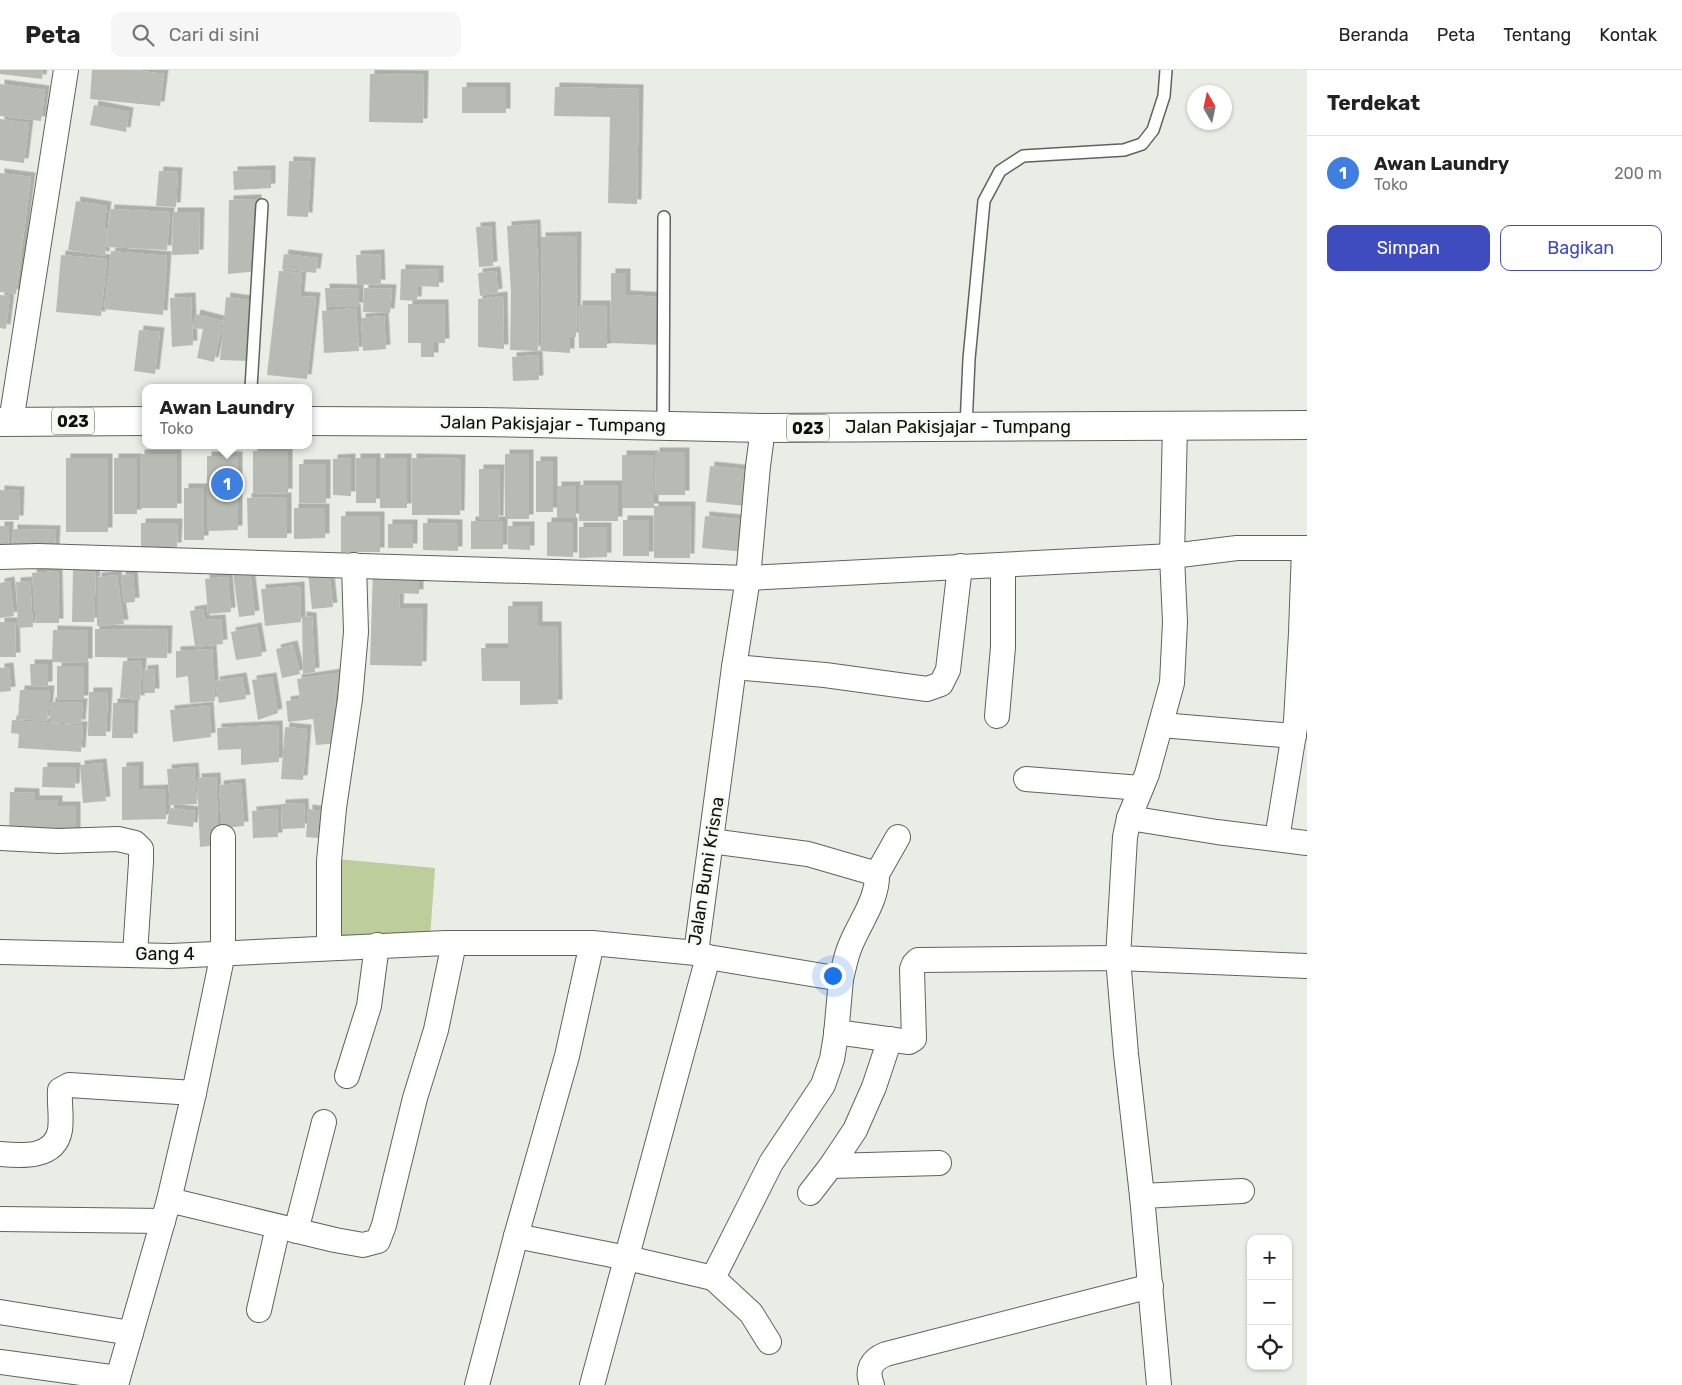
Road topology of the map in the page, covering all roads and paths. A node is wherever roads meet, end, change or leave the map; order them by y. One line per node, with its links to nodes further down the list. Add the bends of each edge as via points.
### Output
1 (66, 70): 8 (street)
2 (1166, 70): 12 (lane, via 1164,96 1153,130 1142,144 1124,150 1023,156 1000,171 984,201)
3 (262, 205): 5 (lane)
4 (664, 217): 9 (lane)
5 (251, 384)
6 (142, 421): 8 (main road, 023)
7 (312, 421): 9 (main road, Jalan Pakisjajar - Tumpang / 023)
8 (6, 422)
9 (662, 425): 13 (main road, Jalan Pakisjajar - Tumpang / 023)
10 (1175, 425): 11 (main road, Jalan Pakisjajar - Tumpang / 023); 12 (main road, Jalan Pakisjajar - Tumpang / 023); 15 (street)
11 (1307, 425)
12 (966, 427): 13 (main road, Jalan Pakisjajar - Tumpang / 023)
13 (763, 428): 20 (street, Jalan Bumi Krisna)
14 (1305, 549): 15 (street, via 1237,548); 24 (street)
15 (1172, 556): 18 (street); 23 (street, via 1172,683)
16 (0, 557): 17 (street)
17 (354, 565): 20 (street); 38 (street, via 356,632 329,861)
18 (1003, 565): 19 (street); 22 (street, via 1003,647)
19 (960, 566): 20 (street); 21 (street, via 948,670 941,684 927,689)
20 (748, 578): 21 (street, Jalan Bumi Krisna)
21 (734, 667): 32 (street, Jalan Bumi Krisna)
22 (997, 716)
23 (1161, 725): 24 (street); 26 (street)
24 (1299, 726): 31 (street)
25 (1026, 779): 26 (street)
26 (1141, 788): 27 (street)
27 (1129, 818): 31 (street); 43 (street)
28 (898, 837): 34 (street)
29 (0, 838): 41 (street, via 58,841 118,839 135,843 141,849 141,862)
30 (223, 838): 40 (street)
31 (1277, 839): 33 (street)
32 (712, 842): 34 (street, via 808,854); 42 (street, Jalan Bumi Krisna)
33 (1307, 843)
34 (877, 874): 45 (street, via 873,895 850,944)
35 (454, 943): 36 (street, Jalan Bumi Krisna); 37 (street, Jalan Bumi Krisna); 59 (street, via 436,1030 378,1241 363,1245)
36 (592, 943): 42 (street, Jalan Bumi Krisna); 60 (street, via 567,1056)
37 (377, 945): 38 (street, Jalan Bumi Krisna); 48 (street, via 369,1006)
38 (329, 948): 40 (street, Gang 4)
39 (0, 952): 41 (street, Gang 4)
40 (223, 953): 41 (street, Gang 4); 49 (street)
41 (135, 954)
42 (702, 955): 45 (street); 61 (street)
43 (1118, 958): 44 (street); 47 (street, via 918,960 912,969 914,1039 909,1042); 56 (street)
44 (1307, 966)
45 (841, 979): 46 (street)
46 (836, 1032): 47 (street); 62 (street, via 832,1059 823,1085 772,1163)
47 (890, 1039): 53 (street, via 855,1130)
48 (347, 1076)
49 (194, 1093): 51 (street, via 69,1085 60,1090 60,1130 51,1146 39,1154); 57 (street)
50 (324, 1122): 59 (street)
51 (0, 1154)
52 (939, 1163): 53 (street)
53 (831, 1166): 55 (street)
54 (1242, 1191): 56 (street)
55 (810, 1193)
56 (1142, 1196): 63 (street)
57 (166, 1211): 58 (street); 59 (street); 66 (street)
58 (0, 1220)
59 (287, 1229): 64 (street)
60 (516, 1236): 61 (street); 70 (street)
61 (627, 1258): 62 (street); 71 (street)
62 (713, 1278): 67 (street, via 751,1313)
63 (1151, 1286): 72 (street, via 879,1356 870,1369); 73 (street)
64 (259, 1310)
65 (0, 1312): 66 (street)
66 (131, 1333): 69 (street)
67 (769, 1342)
68 (0, 1362): 69 (street)
69 (117, 1381)
70 (477, 1385)
71 (592, 1385)
72 (872, 1385)
73 (1159, 1385)

